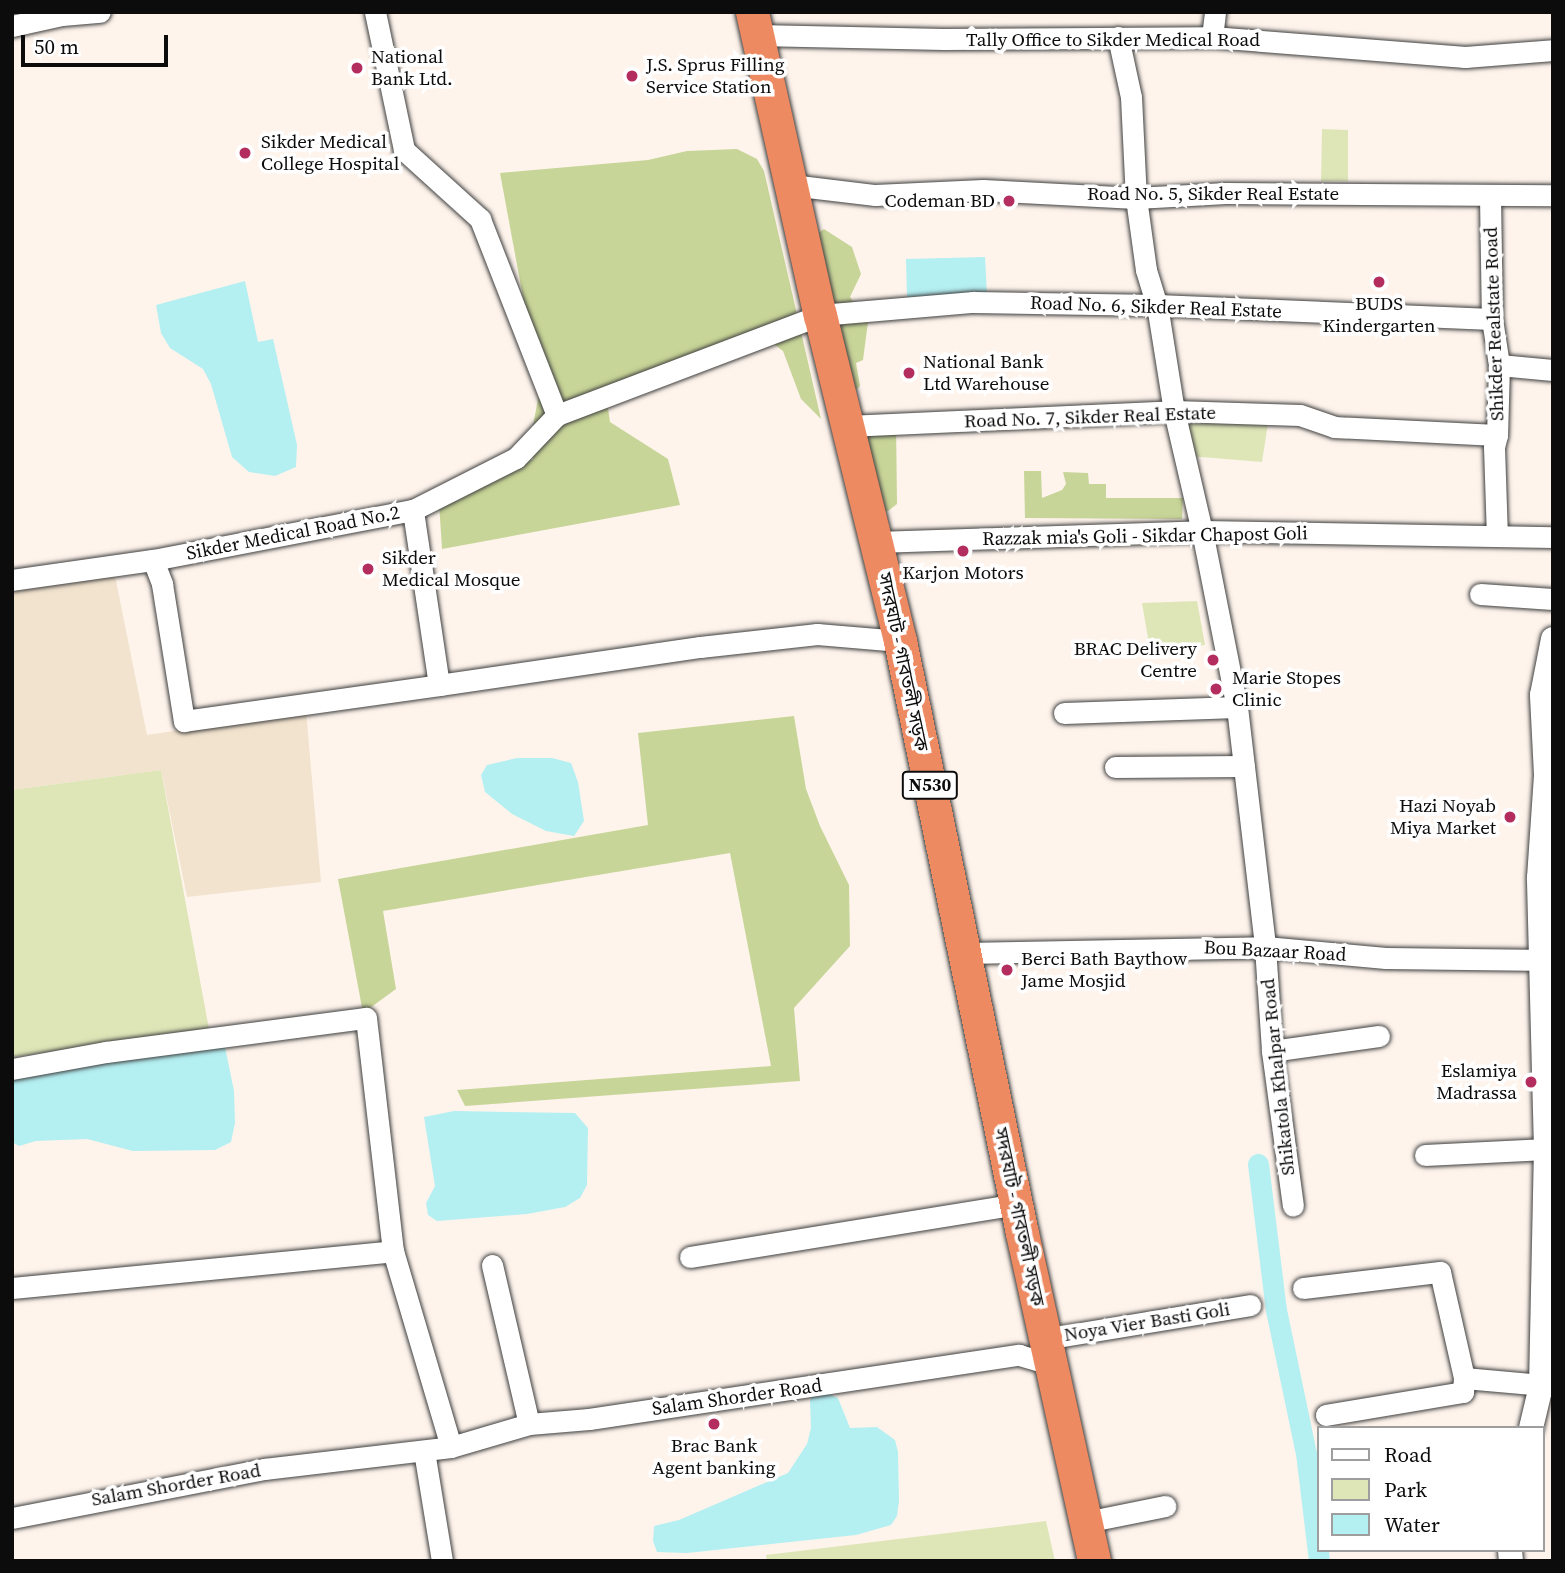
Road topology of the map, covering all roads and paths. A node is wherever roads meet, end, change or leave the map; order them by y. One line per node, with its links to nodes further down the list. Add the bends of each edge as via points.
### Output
1 (100, 12): 5 (street)
2 (375, 12): 19 (street, via 404,149 480,219)
3 (1215, 12): 7 (street)
4 (754, 24): 6 (street, Tally Office to Sikder Medical Road, via 944,39); 9 (highway, সদরঘাট - গাবতলী সড়ক / N530)
5 (12, 26)
6 (1118, 37): 7 (street, Tally Office to Sikder Medical Road); 12 (street, Shikatola Khalpar Road, via 1131,97)
7 (1212, 37): 8 (street, Tally Office to Sikder Medical Road, via 1465,57)
8 (1553, 50)
9 (791, 185): 12 (street, Road No. 5, Sikder Real Estate, via 875,195 983,190); 14 (highway, সদরঘাট - গাবতলী সড়ক / N530)
10 (1553, 195): 11 (street, Road No. 5, Sikder Real Estate)
11 (1490, 196): 12 (street, Road No. 5, Sikder Real Estate, via 1226,193); 15 (street, Shikder Realstate Road)
12 (1136, 198): 13 (street, Shikatola Khalpar Road, via 1146,270)
13 (1157, 305): 14 (street, Road No. 6, Sikder Real Estate, via 973,302); 15 (street, Road No. 6, Sikder Real Estate); 18 (street, Shikatola Khalpar Road)
14 (820, 315): 19 (street, Sikder Medical Road No.2); 20 (highway, সদরঘাট - গাবতলী সড়ক / N530)
15 (1492, 319): 16 (street, Shikder Realstate Road)
16 (1499, 365): 17 (street); 21 (street, Shikder Realstate Road)
17 (1553, 370)
18 (1174, 411): 20 (street, Road No. 7, Sikder Real Estate); 21 (street, Road No. 7, Sikder Real Estate, via 1300,415 1334,427); 23 (street, Shikatola Khalpar Road)
19 (557, 415): 22 (street, Sikder Medical Road No.2, via 516,458)
20 (847, 426): 26 (highway, সদরঘাট - গাবতলী সড়ক / N530)
21 (1497, 435): 24 (street, Shikder Realstate Road)
22 (413, 510): 27 (street, Sikder Medical Road No.2); 33 (street)
23 (1202, 531): 24 (street, Razzak mia's Goli - Sikdar Chapost Goli); 26 (street, Razzak mia's Goli - Sikdar Chapost Goli); 34 (street, Shikatola Khalpar Road)
24 (1497, 536): 25 (street, Razzak mia's Goli - Sikdar Chapost Goli)
25 (1553, 537)
26 (876, 542): 32 (highway, সদরঘাট - গাবতলী সড়ক / N530)
27 (153, 560): 28 (street, Sikder Medical Road No.2); 33 (street, via 162,583 184,721)
28 (12, 580)
29 (1480, 594): 30 (street)
30 (1553, 599)
31 (1553, 639): 38 (street, via 1542,695)
32 (900, 641): 33 (street, via 817,634); 40 (highway, সদরঘাট - গাবতলী সড়ক / N530)
33 (439, 685)
34 (1237, 707): 35 (street); 36 (street, Shikatola Khalpar Road)
35 (1064, 713)
36 (1244, 766): 37 (street); 39 (street, Shikatola Khalpar Road)
37 (1115, 767)
38 (1549, 775): 41 (street, via 1539,878)
39 (1265, 947): 40 (street, Bou Bazaar Road); 41 (street, Bou Bazaar Road, via 1386,957); 43 (street, Shikatola Khalpar Road)
40 (965, 953): 49 (highway, সদরঘাট - গাবতলী সড়ক / N530)
41 (1548, 960): 45 (street)
42 (1378, 1036): 43 (street)
43 (1272, 1051): 50 (street, Shikatola Khalpar Road)
44 (12, 1069): 51 (street, via 366,1018)
45 (1549, 1088): 46 (street)
46 (1546, 1149): 47 (street); 48 (street)
47 (1425, 1155)
48 (1548, 1180): 59 (street)
49 (1016, 1204): 52 (street); 57 (highway, সদরঘাট - গাবতলী সড়ক / N530)
50 (1293, 1206)
51 (393, 1251): 54 (street); 63 (street)
52 (690, 1257)
53 (492, 1265): 61 (street)
54 (12, 1288)
55 (1303, 1288): 58 (street, via 1440,1272)
56 (1250, 1305): 57 (street, Noya Vier Basti Goli)
57 (1048, 1351): 61 (street, Salam Shorder Road); 67 (highway, সদরঘাট - গাবতলী সড়ক / N530)
58 (1464, 1378): 59 (street); 60 (street, via 1463,1392)
59 (1547, 1386): 62 (street)
60 (1326, 1415)
61 (529, 1424): 63 (street, Salam Shorder Road)
62 (1532, 1426)
63 (451, 1447): 64 (street, Salam Shorder Road)
64 (424, 1451): 66 (street, Salam Shorder Road, via 264,1469); 68 (street)
65 (1165, 1506): 67 (street)
66 (12, 1518)
67 (1086, 1522): 69 (highway, সদরঘাট - গাবতলী সড়ক / N530)
68 (442, 1561)
69 (1094, 1561)

